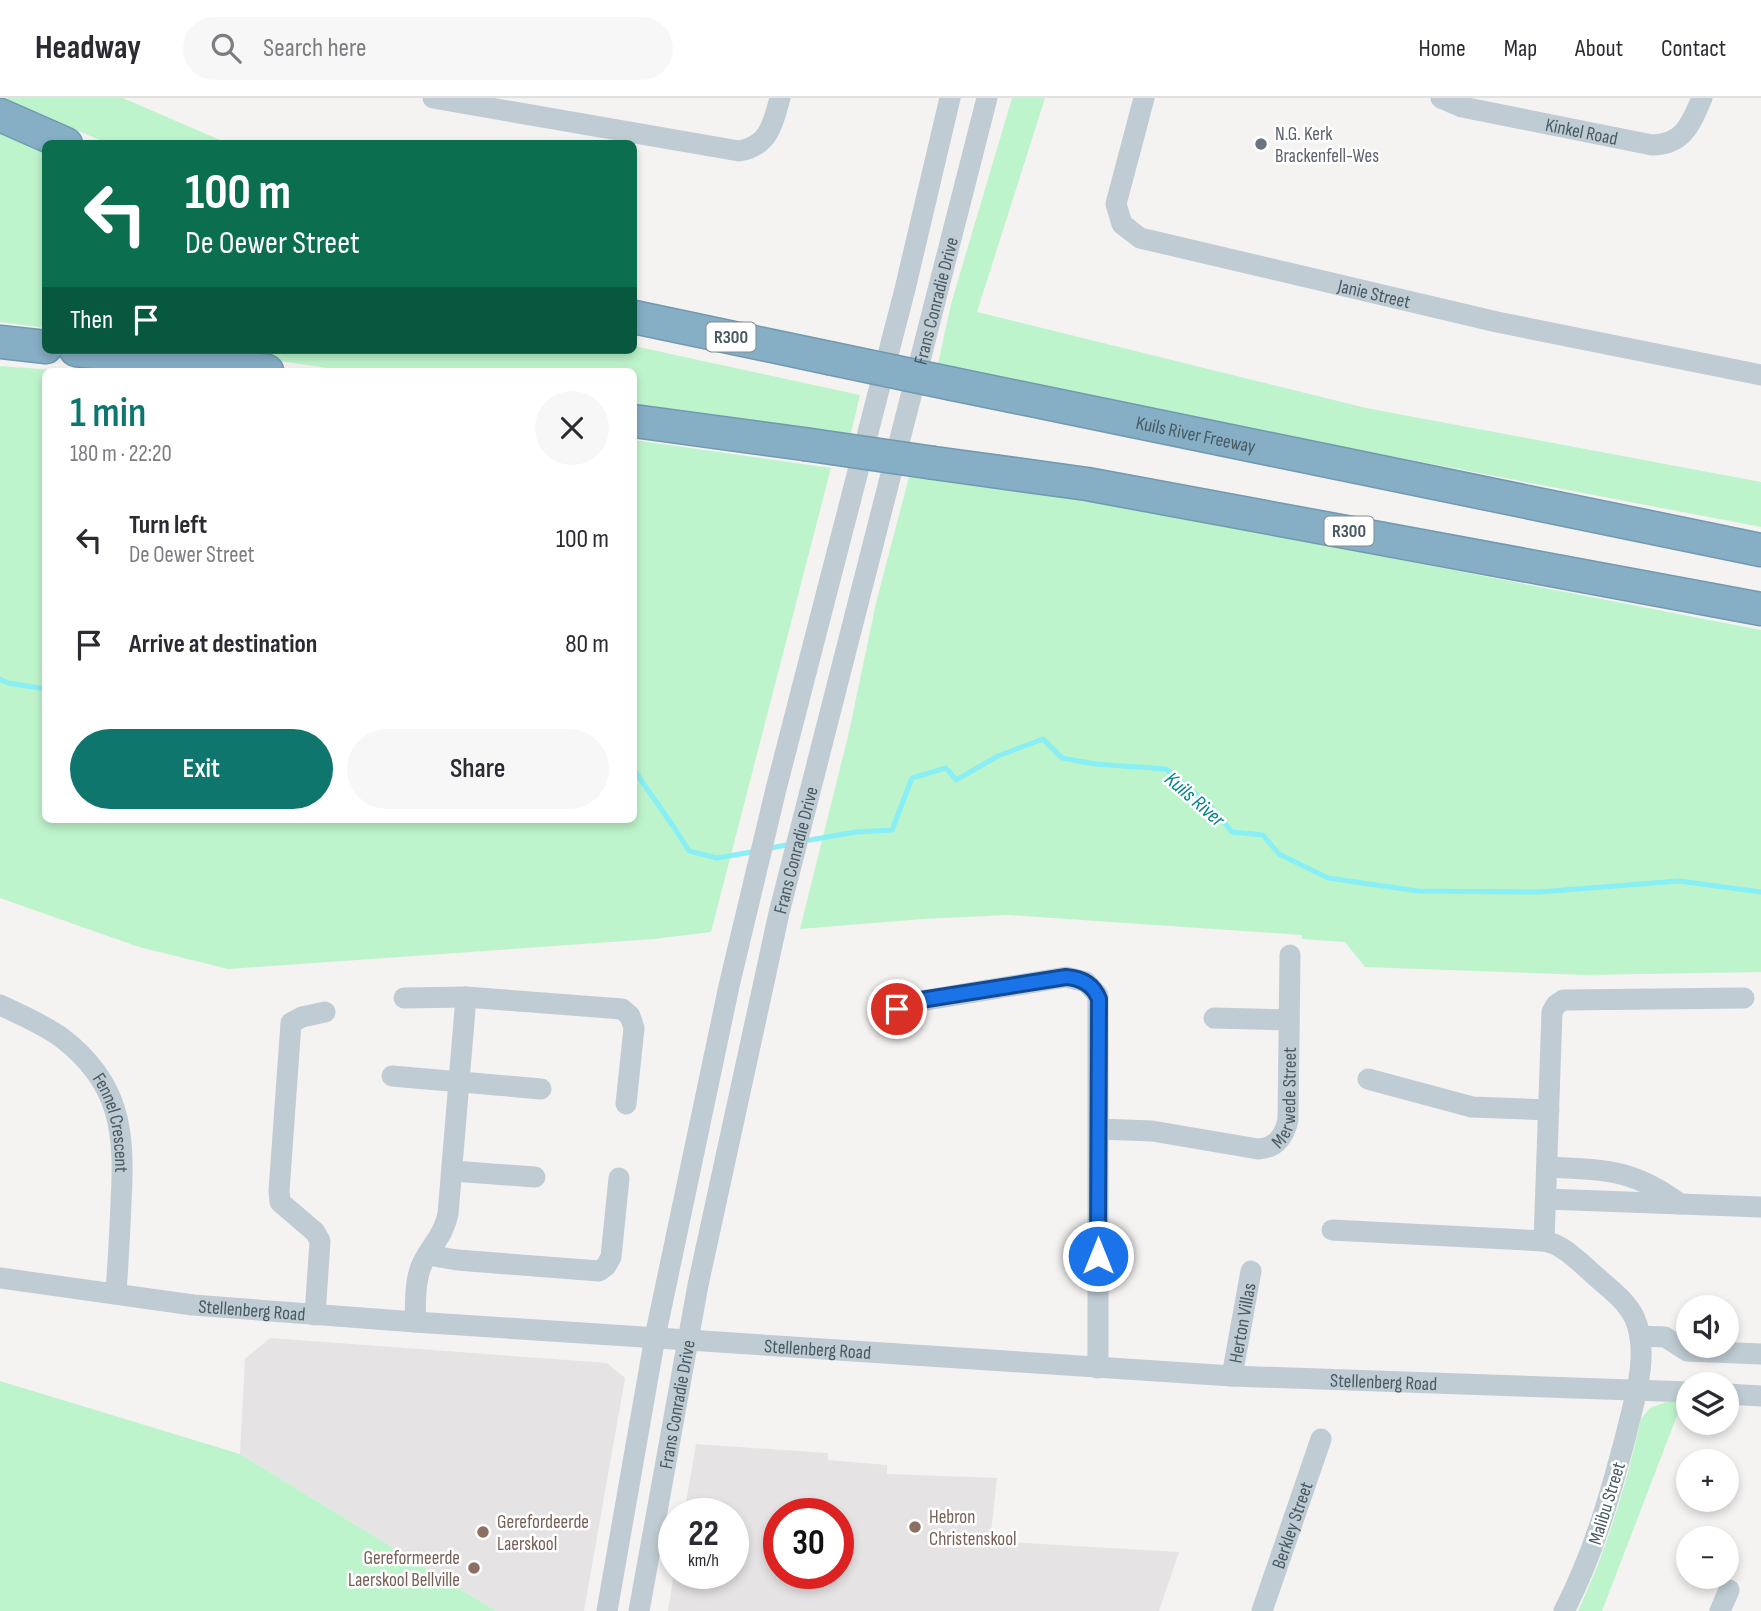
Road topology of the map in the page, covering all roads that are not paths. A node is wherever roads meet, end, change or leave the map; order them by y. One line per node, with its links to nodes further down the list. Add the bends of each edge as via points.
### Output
1 (433, 98): 2 (street, via 739,151 767,137)
2 (780, 98)
3 (950, 98): 51 (street, Frans Conradie Drive, via 751,891)
4 (987, 98): 52 (street, Frans Conradie Drive, via 785,889 724,1160)
5 (1144, 98): 15 (street, Janie Street, via 1116,197 1122,224 1140,238 1497,322)
6 (1441, 98): 7 (street, Kinkel Road, via 1462,107 1660,145 1686,132)
7 (1702, 98)
8 (0, 115): 9 (highway)
9 (57, 140)
10 (637, 318): 17 (highway, Kuils River Freeway / R300, bridge)
11 (0, 342): 12 (highway)
12 (42, 346)
13 (112, 354): 14 (highway)
14 (240, 368)
15 (1761, 375)
16 (637, 421): 18 (highway, R300, bridge, via 1087,484)
17 (1761, 550)
18 (1761, 609)
19 (1290, 955): 27 (street, Merwede Street)
20 (466, 997): 21 (street); 30 (street); 32 (street, via 625,1011 634,1028)
21 (404, 998)
22 (1744, 998): 33 (street, via 1561,1000 1552,1012)
23 (0, 1005): 47 (street, Fennel Crescent, via 71,1046 98,1076 113,1104 124,1156)
24 (897, 1009): 34 (street, via 921,1000 1066,977 1086,982 1099,999)
25 (325, 1012): 48 (street, via 291,1023 279,1191 280,1202 315,1232 321,1243)
26 (1214, 1018): 27 (street)
27 (1289, 1020): 34 (street, Merwede Street, via 1288,1120 1281,1139 1273,1145 1258,1149 1152,1131)
28 (392, 1076): 30 (street)
29 (1367, 1079): 33 (street, via 1472,1107)
30 (460, 1083): 31 (street); 36 (street)
31 (541, 1089)
32 (626, 1104)
33 (1549, 1110): 35 (street)
34 (1099, 1129): 54 (street)
35 (1547, 1167): 39 (street); 40 (street, via 1617,1171 1652,1185)
36 (453, 1171): 37 (street); 44 (street, via 445,1228)
37 (535, 1177)
38 (619, 1178): 44 (street, via 611,1257 599,1271)
39 (1546, 1199): 40 (street); 43 (street)
40 (1681, 1204): 41 (street)
41 (1761, 1207)
42 (1332, 1230): 43 (street)
43 (1544, 1241): 50 (street, via 1570,1254 1623,1302)
44 (428, 1255): 49 (street, via 418,1281)
45 (1251, 1271): 55 (street, Herton Villas)
46 (0, 1278): 47 (street, Stellenberg Road)
47 (116, 1293): 48 (street, Stellenberg Road)
48 (315, 1315): 49 (street, Stellenberg Road)
49 (415, 1322): 51 (street, Stellenberg Road)
50 (1640, 1336): 53 (street, via 1667,1338 1686,1351); 56 (street)
51 (655, 1337): 52 (street, Stellenberg Road); 62 (street, Frans Conradie Drive)
52 (690, 1340): 54 (street, Stellenberg Road); 63 (street, Frans Conradie Drive)
53 (1761, 1354)
54 (1098, 1368): 55 (street, Stellenberg Road)
55 (1232, 1376): 56 (street, Stellenberg Road)
56 (1636, 1390): 57 (street, Stellenberg Road); 65 (street, Malibu Street, via 1607,1508)
57 (1676, 1392)
58 (1739, 1395): 59 (street)
59 (1761, 1396)
60 (1321, 1439): 64 (street, Berkley Street)
61 (1729, 1590): 66 (street)
62 (607, 1611)
63 (639, 1611)
64 (1262, 1611)
65 (1564, 1611)
66 (1720, 1611)

